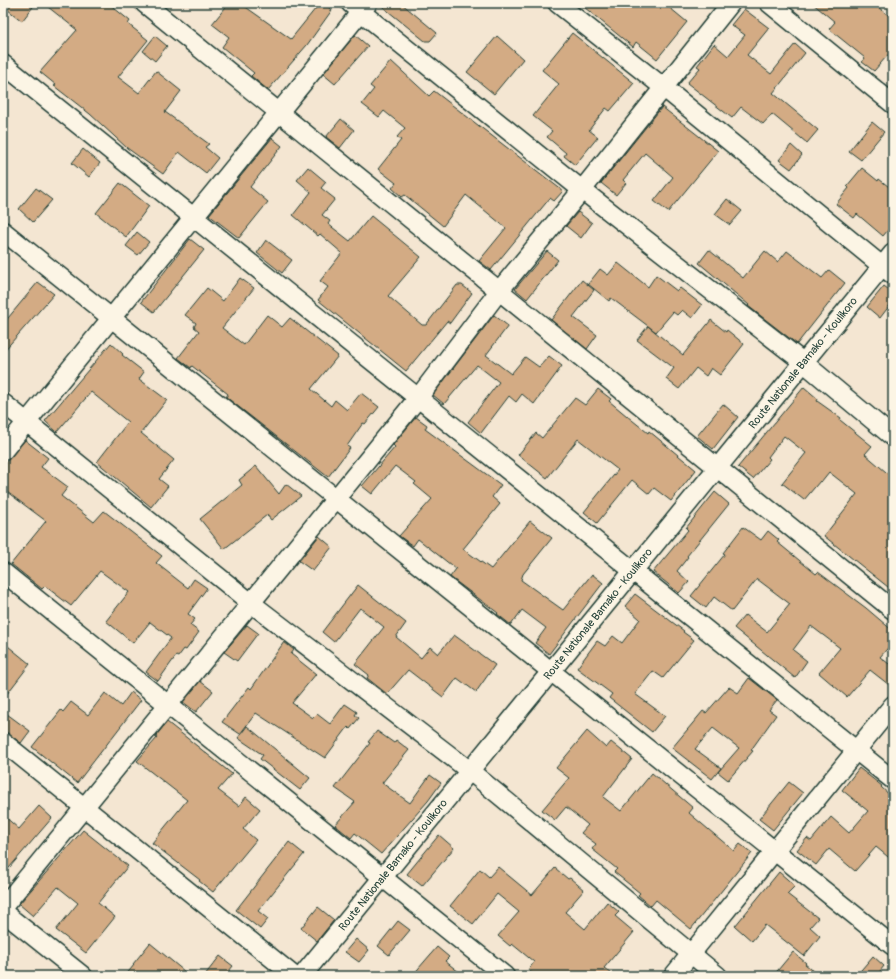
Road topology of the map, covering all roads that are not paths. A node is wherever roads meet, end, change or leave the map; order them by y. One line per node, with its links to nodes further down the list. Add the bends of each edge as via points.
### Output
1 (144, 3): 9 (street)
2 (557, 3): 7 (street)
3 (731, 3): 7 (street)
4 (769, 3): 8 (street)
5 (360, 6): 9 (street); 10 (street)
6 (3, 64): 11 (street)
7 (663, 87): 10 (street); 13 (street)
8 (893, 104)
9 (279, 112): 11 (street); 14 (street)
10 (582, 190): 14 (street); 16 (street)
11 (194, 217): 15 (street); 17 (street)
12 (3, 231): 15 (street)
13 (889, 265): 16 (street, Route Nationale Bamako - Koulikoro)
14 (499, 291): 17 (street); 22 (street)
15 (112, 317): 19 (street); 23 (street)
16 (803, 362): 20 (street); 22 (street, Route Nationale Bamako - Koulikoro)
17 (418, 398): 23 (street); 24 (street)
18 (3, 403): 19 (street)
19 (27, 422): 21 (street); 26 (street)
20 (893, 437)
21 (3, 451)
22 (718, 468): 24 (street, Route Nationale Bamako - Koulikoro); 27 (street)
23 (336, 498): 26 (street); 28 (street)
24 (633, 571): 28 (street, Route Nationale Bamako - Koulikoro); 32 (street)
25 (3, 572): 29 (street)
26 (251, 603): 29 (street); 33 (street)
27 (893, 610)
28 (551, 671): 33 (street, Route Nationale Bamako - Koulikoro); 36 (street)
29 (168, 705): 35 (street); 37 (street)
30 (893, 705): 32 (street)
31 (3, 742): 35 (street)
32 (856, 750): 34 (street); 36 (street)
33 (470, 771): 37 (street, Route Nationale Bamako - Koulikoro); 41 (street)
34 (893, 780)
35 (84, 808): 38 (street); 43 (street)
36 (775, 851): 40 (street); 41 (street)
37 (383, 877): 44 (street, Route Nationale Bamako - Koulikoro); 45 (street)
38 (3, 907)
39 (3, 912): 42 (street)
40 (893, 946)
41 (691, 954): 46 (street); 47 (street)
42 (83, 976)
43 (294, 976)
44 (302, 976)
45 (505, 976)
46 (673, 976)
47 (718, 976)

